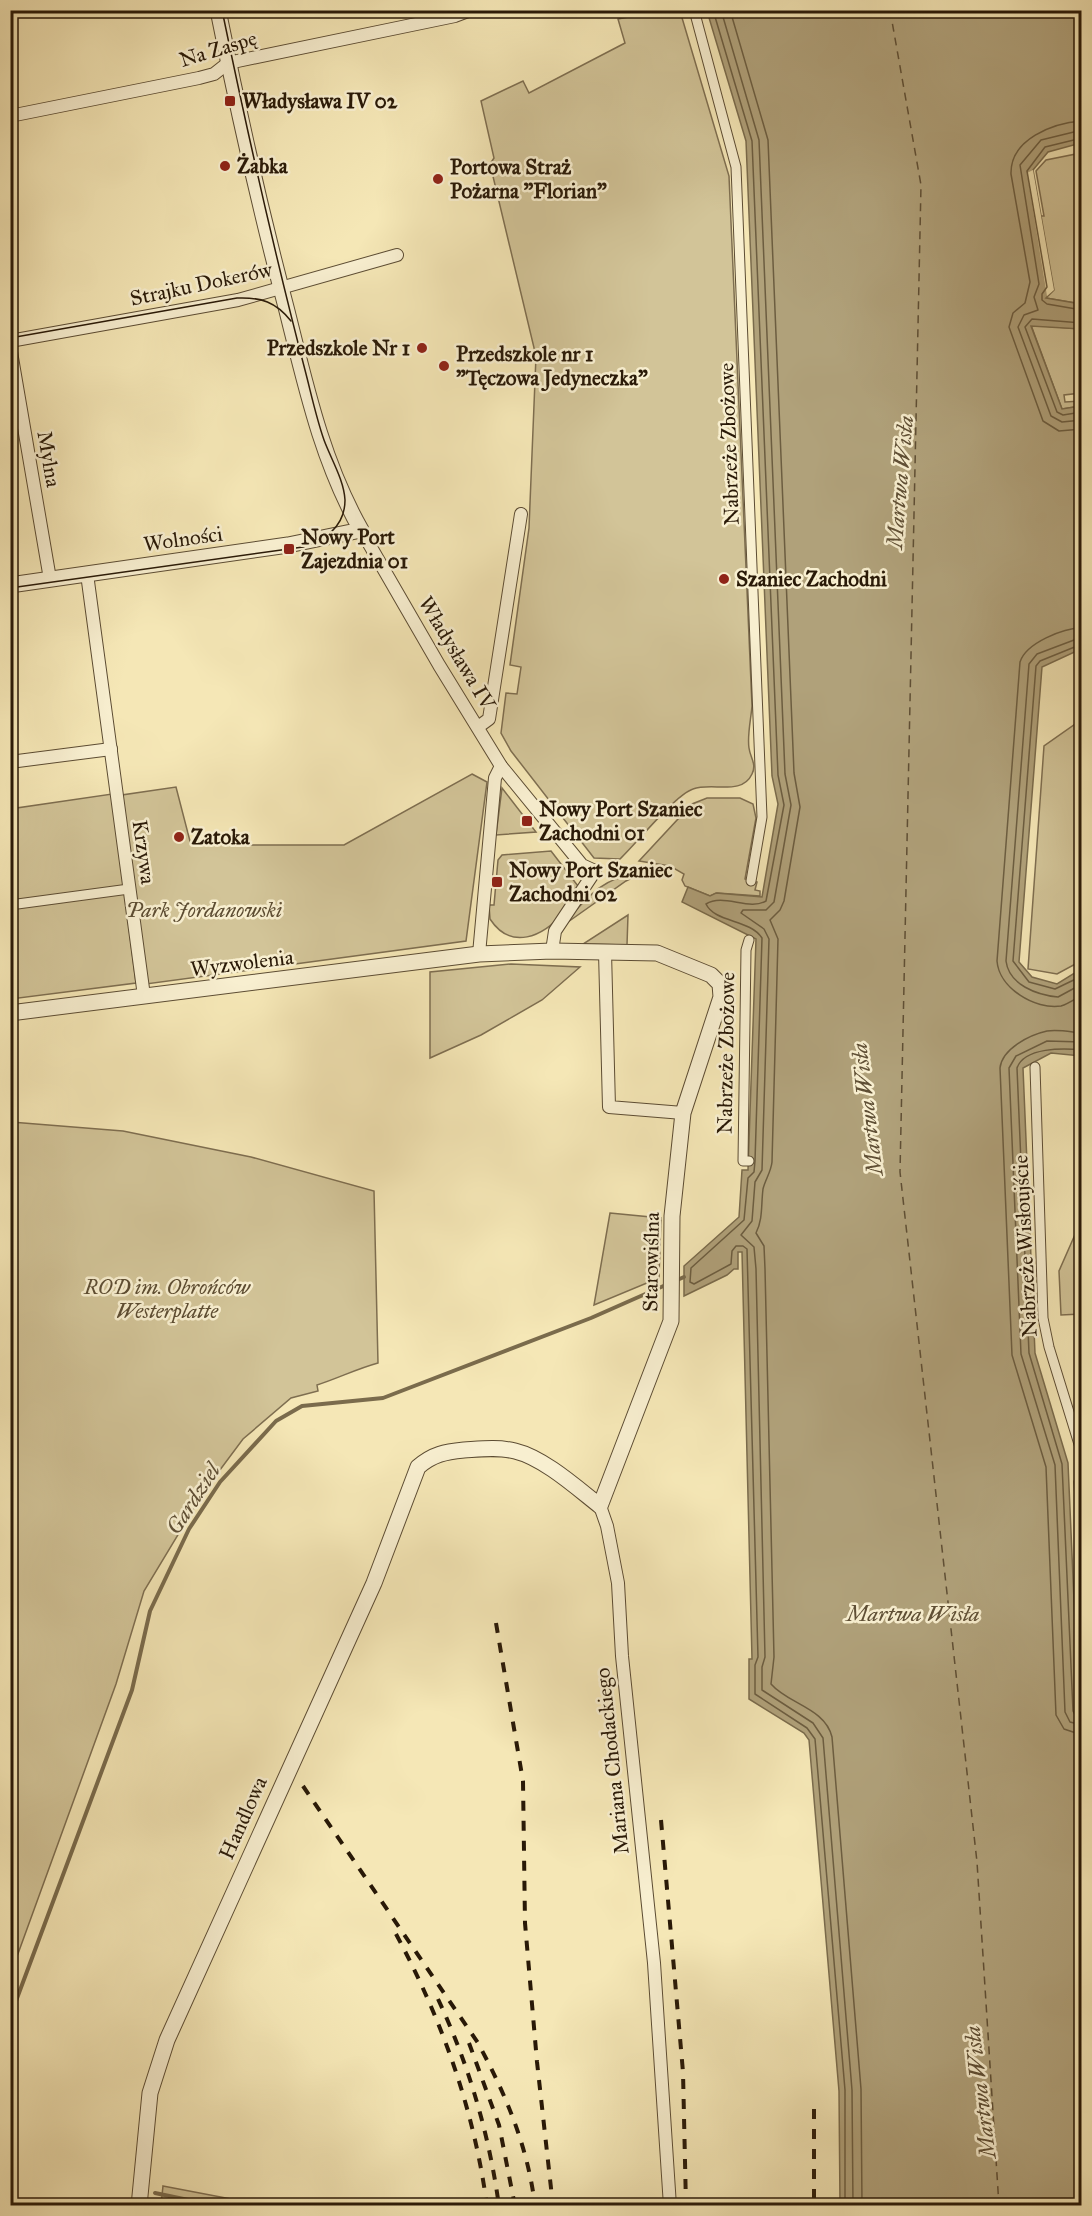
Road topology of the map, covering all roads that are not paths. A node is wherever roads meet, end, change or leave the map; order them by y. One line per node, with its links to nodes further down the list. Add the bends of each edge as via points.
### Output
1 (218, 10): 5 (street, Władysława IV)
2 (471, 10): 4 (street, Na Zaspę)
3 (694, 10): 20 (street, Nabrzeże Zbożowe, via 736,167 762,817)
4 (454, 13): 5 (street, Na Zaspę)
5 (228, 63): 6 (street, Na Zaspę, via 214,74); 8 (street, Władysława IV)
6 (10, 116)
7 (397, 255): 8 (street, Strajku Dokerów)
8 (281, 287): 9 (street, Strajku Dokerów, via 238,300); 12 (street, Władysława IV, via 321,442)
9 (10, 341)
10 (10, 346): 14 (street, Mylna)
11 (521, 514): 16 (street, via 489,719)
12 (361, 530): 13 (street, Wolności, via 288,545); 16 (street, Władysława IV)
13 (87, 574): 14 (street, Wolności); 17 (street, Krzywa)
14 (50, 579): 15 (street, Wolności)
15 (10, 585)
16 (478, 726): 19 (street, Władysława IV)
17 (111, 749): 18 (street); 21 (street, Krzywa)
18 (10, 762)
19 (501, 766): 24 (street, Władysława IV, via 582,865 595,872 555,931); 26 (street, via 495,778)
20 (751, 881)
21 (129, 889): 22 (street); 27 (street, Krzywa)
22 (10, 905)
23 (749, 940): 31 (street, Nabrzeże Zbożowe, via 743,1161)
24 (552, 951): 25 (street, Starowiślna); 26 (street)
25 (604, 952): 30 (street, via 609,1107); 30 (street, Starowiślna, via 657,953 711,975 720,984 721,997)
26 (479, 954): 27 (street, Wyzwolenia)
27 (144, 996): 28 (street, Wyzwolenia)
28 (10, 1013)
29 (1035, 1067): 32 (street, Nabrzeże Wisłoujście, via 1042,1318)
30 (683, 1113): 34 (street, Starowiślna, via 672,1216 671,1320)
31 (749, 1161)
32 (1082, 1454)
33 (1082, 1472): 35 (street)
34 (600, 1506): 36 (street, Handlowa, via 564,1478 517,1452 489,1448 444,1452 427,1460 413,1477 374,1583 167,2040 150,2093); 37 (street, Mariana Chodackiego, via 608,1526 618,1583 654,1963)
35 (1082, 1540)
36 (139, 2205)
37 (670, 2205)

